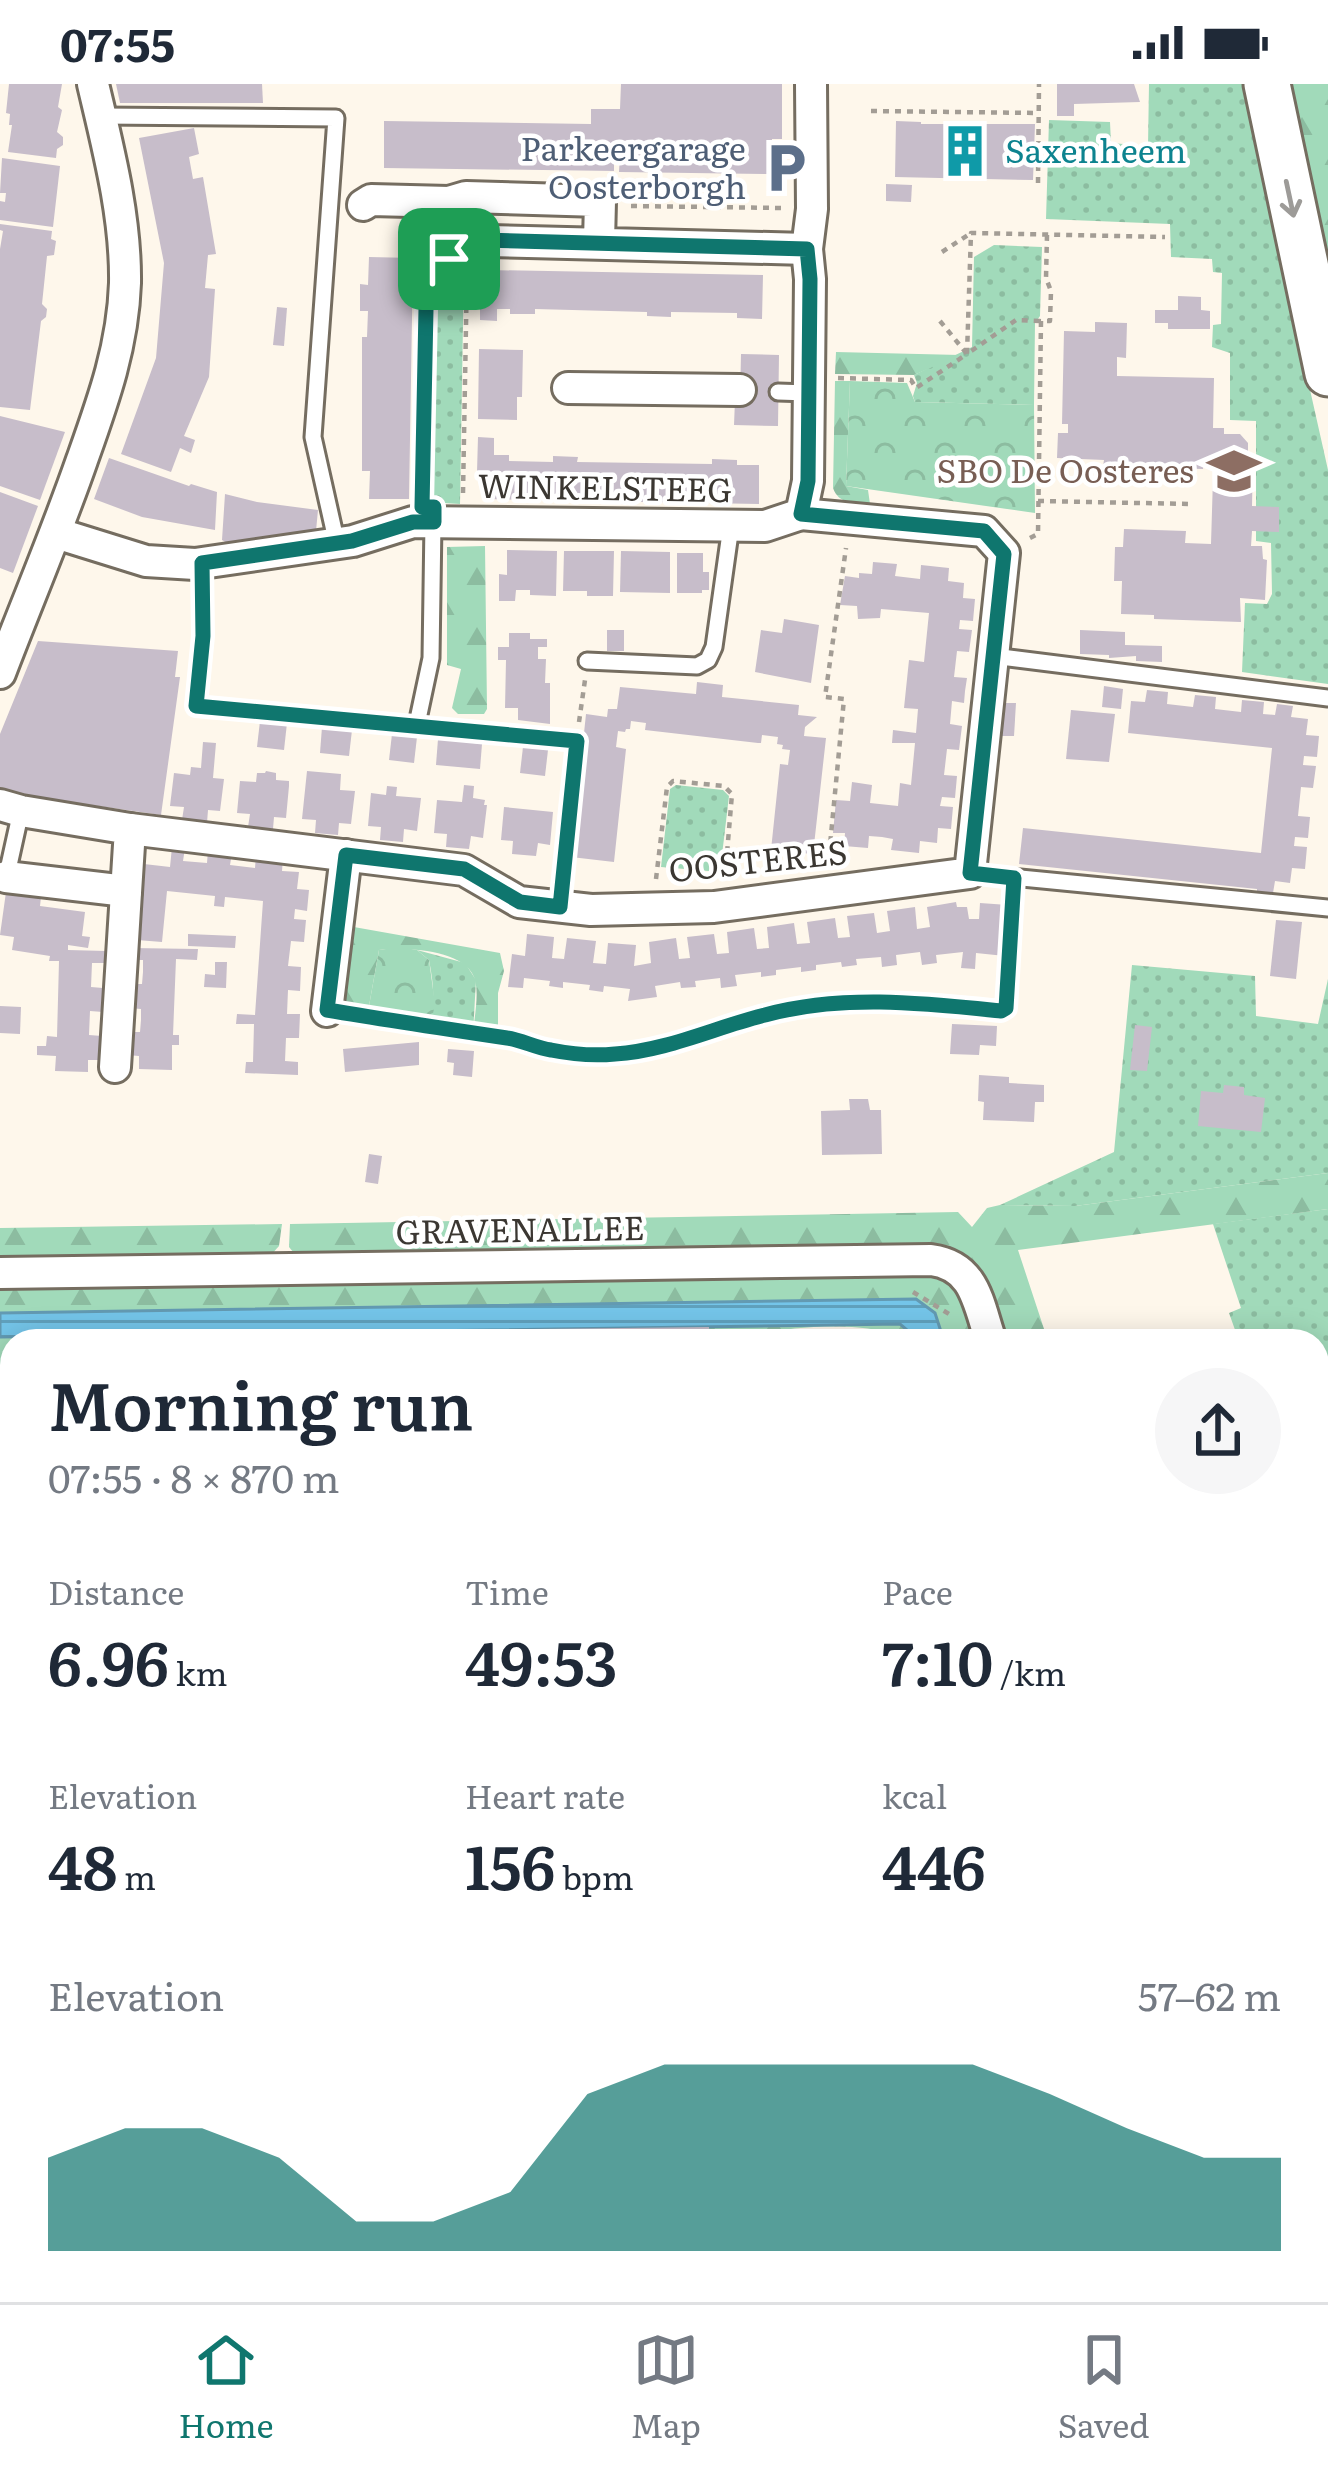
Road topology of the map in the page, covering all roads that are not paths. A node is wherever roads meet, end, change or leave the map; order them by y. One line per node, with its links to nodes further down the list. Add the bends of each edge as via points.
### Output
1 (93, 84): 4 (street)
2 (811, 84): 8 (street, via 801,174 812,208)
3 (1267, 84): 9 (main road, one-way to 9)
4 (100, 116): 15 (street, via 119,206 120,338); 16 (lane, via 336,118 313,437)
5 (449, 202): 6 (street); 7 (street, via 600,201); 7 (street, via 449,249)
6 (363, 205)
7 (599, 242): 8 (street)
8 (807, 249): 12 (street, via 798,387 808,481)
9 (1328, 373)
10 (568, 388): 11 (street)
11 (740, 390)
12 (801, 514): 14 (street, WINKELSTEEG); 18 (street, WINKELSTEEG, via 984,531 1004,554)
13 (434, 515): 14 (street, WINKELSTEEG); 16 (street, WINKELSTEEG); 22 (lane, via 431,658)
14 (731, 526): 19 (lane, via 708,660)
15 (56, 533): 17 (street, WINKELSTEEG, via 146,561); 20 (street)
16 (337, 544): 17 (street, WINKELSTEEG)
17 (202, 563): 22 (lane, via 196,706)
18 (993, 656): 21 (lane); 27 (street)
19 (587, 661)
20 (0, 673)
21 (1328, 698)
22 (416, 724): 23 (lane)
23 (577, 741)
24 (10, 808): 25 (street, OOSTERES); 28 (lane)
25 (130, 829): 26 (street, OOSTERES); 29 (street)
26 (346, 855): 27 (street, OOSTERES, via 464,869 520,902 591,910 722,905); 31 (street)
27 (970, 873): 30 (lane)
28 (5, 882): 29 (street)
29 (126, 891): 32 (street)
30 (1328, 908)
31 (327, 1010)
32 (115, 1067)
33 (0, 1273): 34 (street, GRAVENALLEE, via 931,1260 965,1274)
34 (987, 1329)

